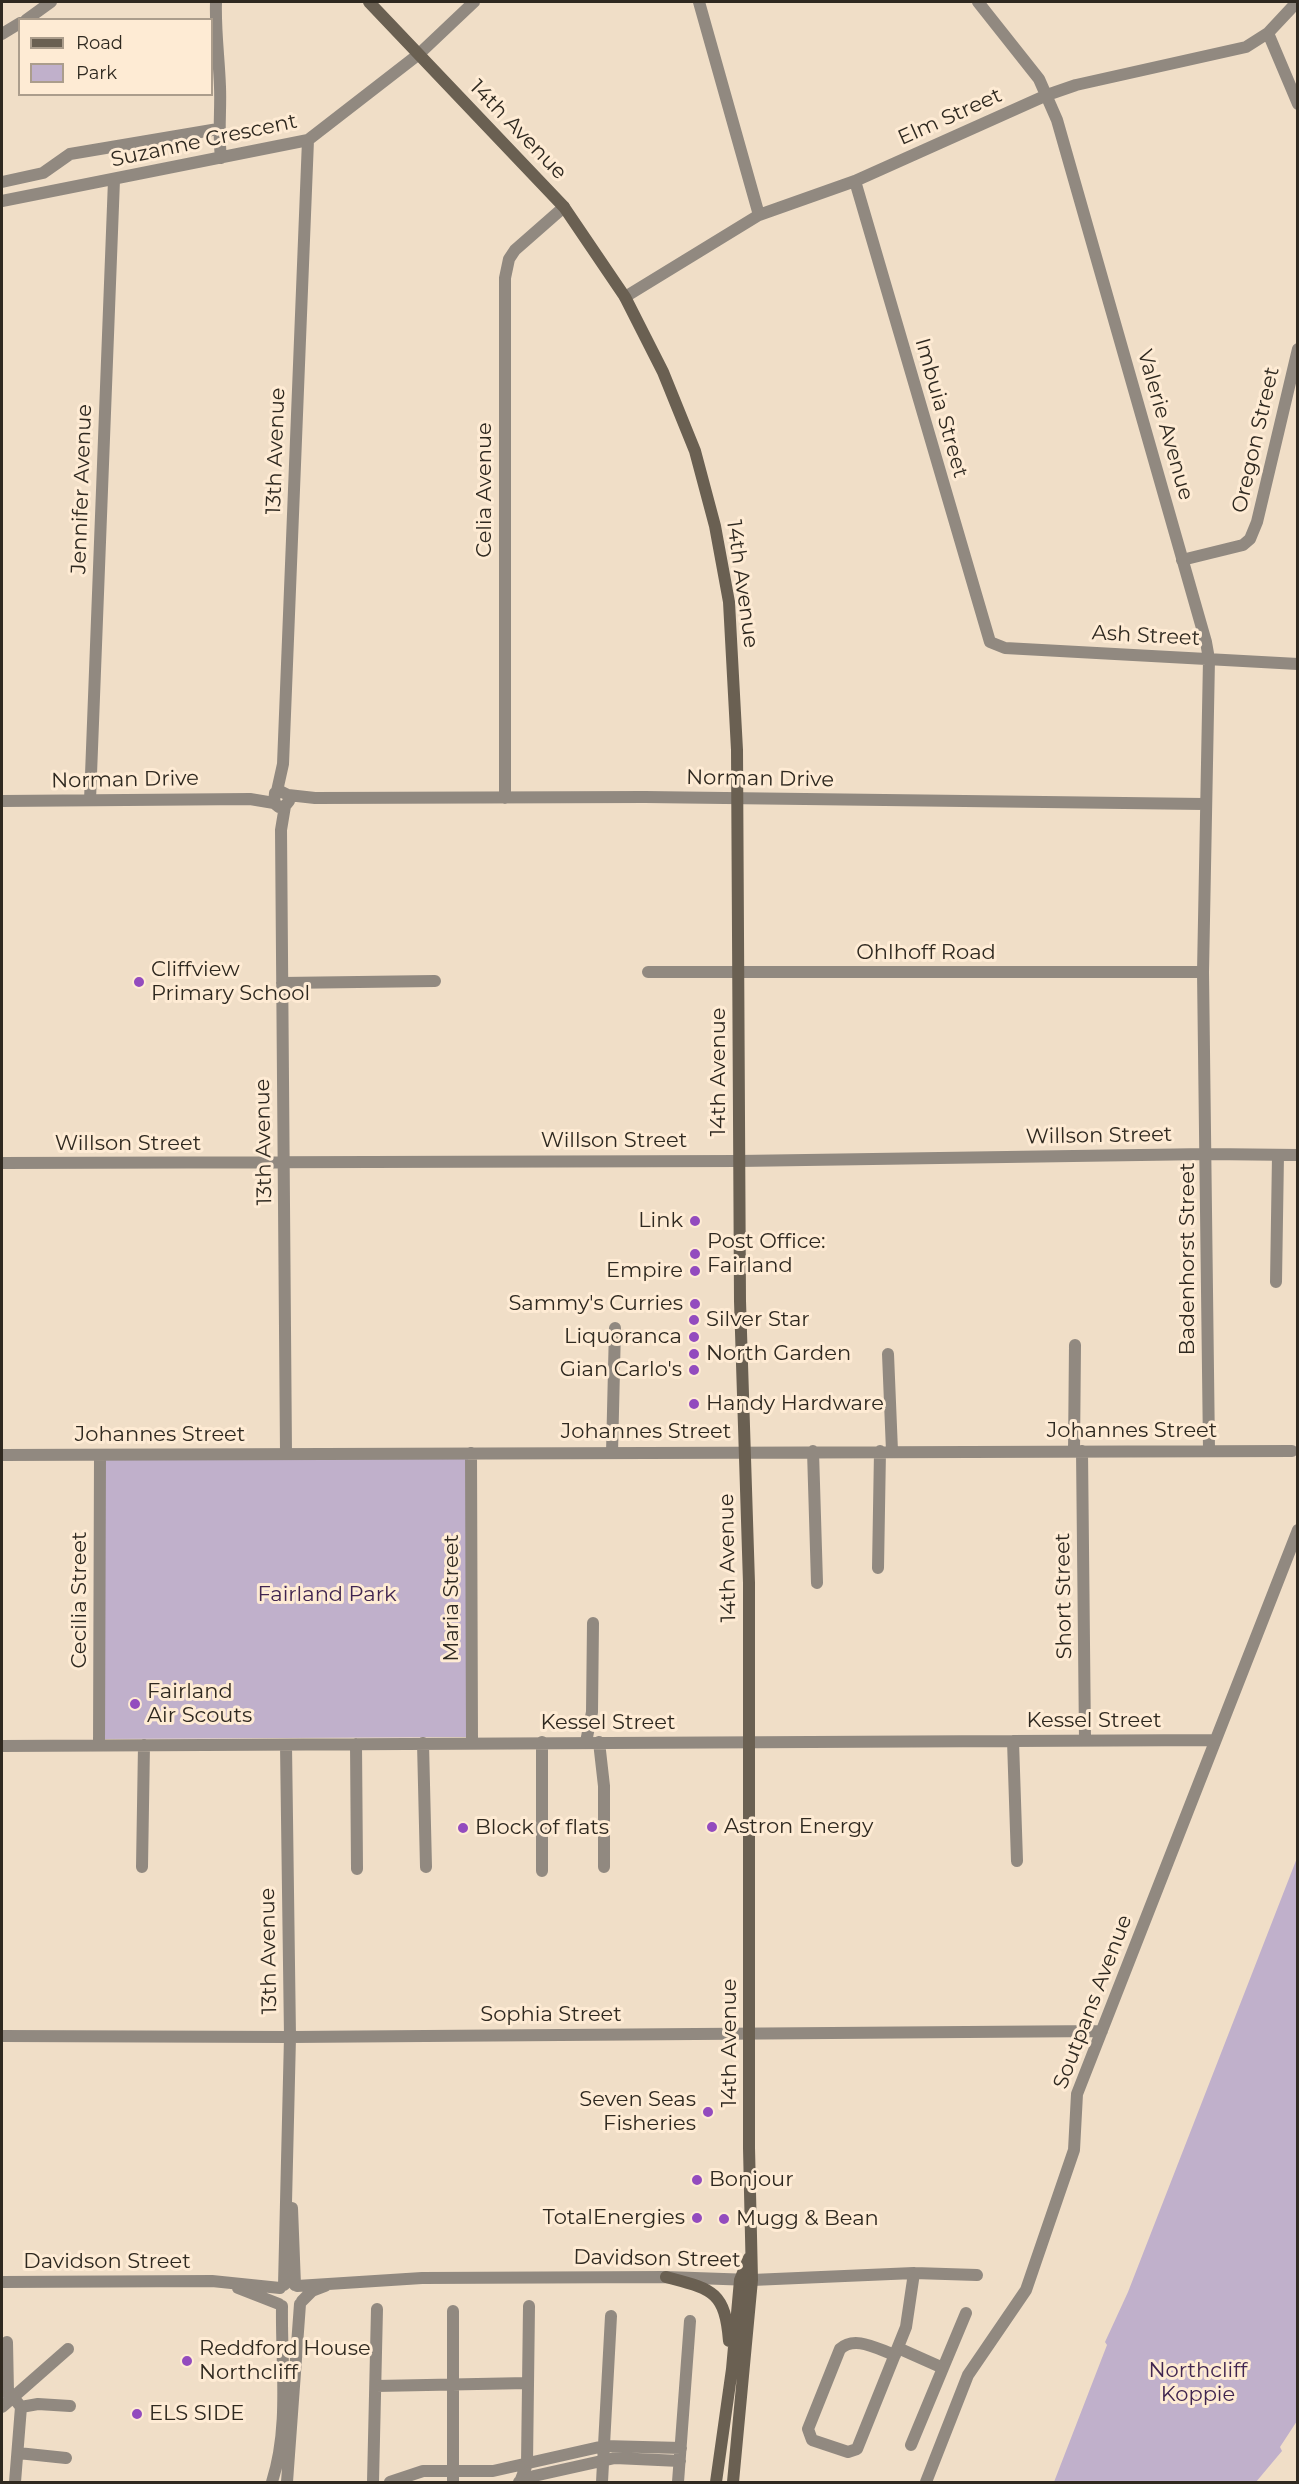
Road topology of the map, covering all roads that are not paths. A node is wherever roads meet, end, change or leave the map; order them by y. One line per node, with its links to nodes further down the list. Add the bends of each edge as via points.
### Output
1 (51, 2): 8 (street)
2 (216, 2): 15 (street)
3 (369, 2): 12 (main road, 14th Avenue)
4 (474, 2): 12 (street, Suzanne Crescent)
5 (699, 2): 25 (street)
6 (978, 2): 13 (street, Valerie Avenue)
7 (1297, 2): 10 (street, Elm Street)
8 (29, 18)
9 (18, 24): 11 (street)
10 (1268, 33): 13 (street, Elm Street, via 1240,50); 14 (street)
11 (2, 34)
12 (420, 54): 16 (street, Suzanne Crescent); 24 (main road, 14th Avenue)
13 (1047, 94): 20 (street, Elm Street); 28 (street, Valerie Avenue, via 1100,265)
14 (1298, 104)
15 (218, 129): 17 (street); 18 (street, via 70,154)
16 (308, 140): 17 (street, Suzanne Crescent); 34 (street, 13th Avenue)
17 (221, 158): 19 (street, Suzanne Crescent)
18 (52, 167): 21 (street, via 43,173); 22 (street)
19 (114, 180): 22 (street, Suzanne Crescent); 35 (street, Jennifer Avenue)
20 (855, 181): 25 (street, Elm Street); 29 (street, Imbuia Street, via 983,623)
21 (2, 182)
22 (55, 191): 23 (street, Suzanne Crescent)
23 (2, 201)
24 (564, 207): 26 (main road, 14th Avenue); 32 (street, Celia Avenue, via 515,250 505,278)
25 (759, 215): 26 (street, Elm Street)
26 (625, 297): 33 (main road, 14th Avenue, via 684,421 715,526 733,644)
27 (1298, 349): 28 (street, Oregon Street, via 1250,539 1239,547)
28 (1182, 560): 30 (street, Valerie Avenue)
29 (993, 644): 30 (street, Ash Street, via 1005,648)
30 (1209, 659): 31 (street, Ash Street); 37 (street, Valerie Avenue)
31 (1298, 664)
32 (505, 798): 33 (street, Norman Drive); 34 (street, Norman Drive)
33 (736, 798): 37 (street, Norman Drive); 41 (main road, 14th Avenue)
34 (281, 799): 35 (street, Norman Drive); 43 (street, 13th Avenue)
35 (90, 800): 36 (street, Norman Drive)
36 (2, 801)
37 (1204, 804): 38 (street, Valerie Avenue)
38 (1204, 888): 40 (street, Badenhorst Street)
39 (648, 972): 41 (street, Ohlhoff Road)
40 (1203, 972): 41 (street, Ohlhoff Road); 44 (street, Badenhorst Street)
41 (737, 974): 47 (main road, 14th Avenue)
42 (435, 981): 43 (street)
43 (282, 983): 49 (street, 13th Avenue)
44 (1207, 1154): 45 (street, Willson Street); 47 (street, Willson Street); 54 (street, Badenhorst Street)
45 (1278, 1155): 46 (street, Willson Street); 50 (street)
46 (1298, 1155)
47 (739, 1161): 49 (street, Willson Street); 55 (main road, 14th Avenue)
48 (2, 1163): 49 (street, Willson Street)
49 (284, 1163): 62 (street, 13th Avenue)
50 (1276, 1282)
51 (615, 1328): 61 (street)
52 (1075, 1345): 58 (street, Short Street)
53 (888, 1354): 57 (street)
54 (1209, 1450): 58 (street, Johannes Street); 59 (street, Johannes Street)
55 (744, 1451): 56 (street, Johannes Street); 61 (street, Johannes Street); 76 (main road, 14th Avenue)
56 (813, 1451): 57 (street, Johannes Street); 67 (street)
57 (886, 1451): 58 (street, Johannes Street); 66 (street)
58 (1078, 1451): 69 (street, Short Street)
59 (1292, 1451)
60 (471, 1453): 61 (street, Johannes Street); 62 (street, Johannes Street); 72 (street, Maria Street)
61 (612, 1453)
62 (286, 1454): 64 (street, Johannes Street)
63 (2, 1455): 64 (street, Johannes Street)
64 (100, 1455): 78 (street, Cecilia Street)
65 (1298, 1530): 70 (street, Soutpans Avenue)
66 (878, 1568)
67 (817, 1583)
68 (593, 1623): 74 (street)
69 (1085, 1740): 70 (street, Kessel Street); 71 (street, Kessel Street)
70 (1215, 1740): 88 (street, Soutpans Avenue)
71 (1013, 1741): 76 (street, Kessel Street); 82 (street)
72 (472, 1742): 73 (street, Kessel Street); 75 (street, Kessel Street)
73 (542, 1742): 74 (street, Kessel Street); 87 (street)
74 (593, 1742): 76 (street, Kessel Street); 85 (street, via 604,1786)
75 (423, 1743): 77 (street, Kessel Street); 84 (street)
76 (749, 1743): 89 (main road, 14th Avenue)
77 (356, 1744): 80 (street, Kessel Street); 86 (street)
78 (99, 1745): 79 (street, Kessel Street); 81 (street, Kessel Street)
79 (144, 1745): 80 (street, Kessel Street); 83 (street)
80 (286, 1745): 91 (street, 13th Avenue)
81 (2, 1746)
82 (1017, 1861)
83 (142, 1867)
84 (426, 1867)
85 (603, 1867)
86 (357, 1869)
87 (542, 1871)
88 (1102, 2031): 89 (street, Sophia Street); 137 (street, Soutpans Avenue, via 1076,2100 1074,2150 1026,2290 968,2374)
89 (750, 2034): 91 (street, Sophia Street); 95 (main road, 14th Avenue)
90 (2, 2036): 91 (street, Sophia Street)
91 (290, 2037): 99 (street, 13th Avenue)
92 (914, 2273): 93 (street, Davidson Street); 95 (street, Davidson Street); 110 (street, via 906,2327)
93 (977, 2275)
94 (666, 2277): 95 (street, Davidson Street); 98 (street, Davidson Street); 112 (main road, via 711,2291 723,2307)
95 (746, 2280): 112 (main road, 14th Avenue); 136 (main road, 14th Avenue)
96 (212, 2281): 97 (street, Davidson Street); 99 (street, Davidson Street); 101 (street, Davidson Street)
97 (2, 2282)
98 (337, 2282): 99 (street, Davidson Street); 100 (street, Davidson Street, via 312,2291)
99 (289, 2286): 100 (street, via 302,2293); 101 (street, via 277,2295)
100 (301, 2302): 101 (street, via 289,2309); 129 (street)
101 (280, 2305): 128 (street, via 284,2398)
102 (529, 2306): 113 (street)
103 (377, 2309): 115 (street)
104 (453, 2312): 114 (street)
105 (966, 2313): 111 (street)
106 (611, 2316): 120 (street)
107 (690, 2321): 122 (street)
108 (7, 2342): 116 (street)
109 (68, 2349): 116 (street)
110 (896, 2352): 110 (street, via 855,2452 812,2440 808,2429 840,2349 855,2342); 111 (street)
111 (943, 2367): 119 (street)
112 (732, 2369): 135 (main road, 14th Avenue)
113 (528, 2383): 114 (street); 125 (street)
114 (453, 2385): 115 (street); 126 (street)
115 (376, 2386): 130 (street)
116 (11, 2396): 117 (street, via 38,2404); 118 (street); 121 (street)
117 (70, 2406)
118 (2, 2407)
119 (911, 2445)
120 (604, 2446): 122 (street); 124 (street); 125 (street)
121 (18, 2453): 123 (street); 127 (street)
122 (680, 2455): 124 (street); 134 (street)
123 (66, 2458)
124 (604, 2460): 132 (street); 133 (street)
125 (527, 2464): 126 (street); 132 (street)
126 (453, 2476): 131 (street, via 423,2470)
127 (15, 2482)
128 (272, 2482)
129 (287, 2482)
130 (373, 2482)
131 (390, 2482)
132 (520, 2482)
133 (602, 2482)
134 (678, 2482)
135 (716, 2482)
136 (733, 2482)
137 (926, 2482)

